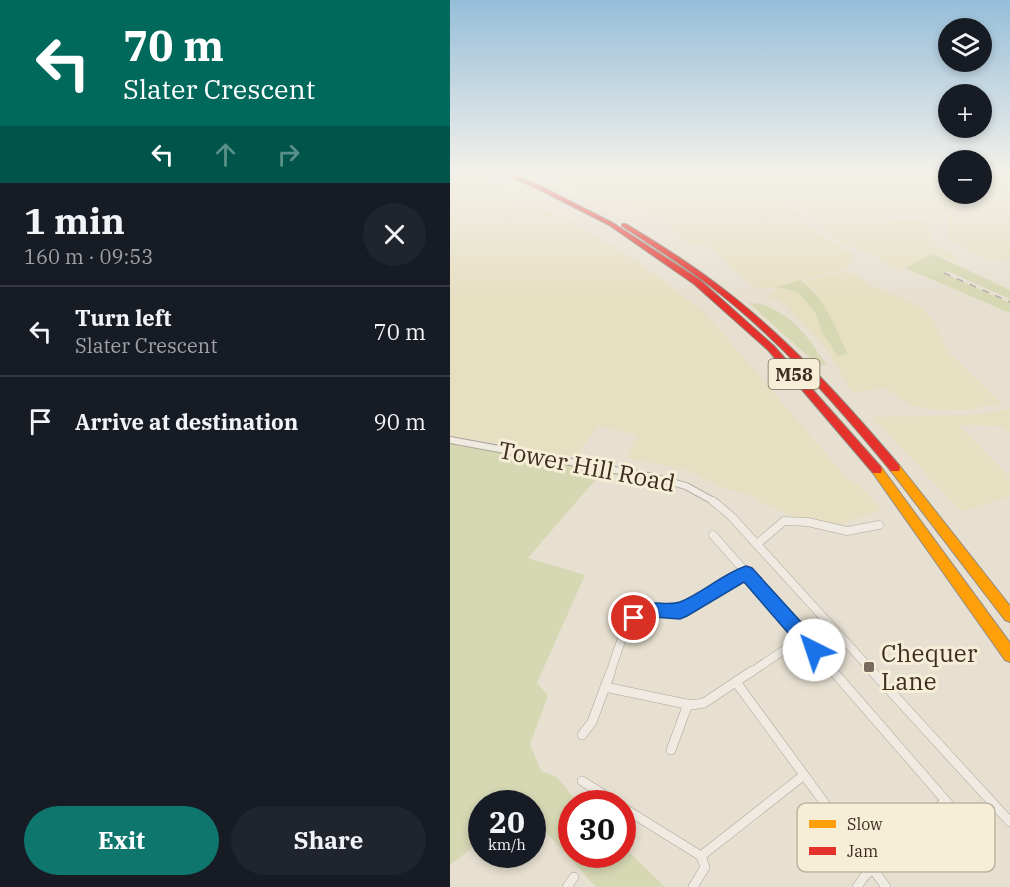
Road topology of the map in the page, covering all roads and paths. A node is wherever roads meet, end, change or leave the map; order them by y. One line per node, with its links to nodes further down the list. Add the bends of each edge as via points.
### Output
1 (594, 215): 10 (highway, M58, via 697,282 771,348 872,462)
2 (606, 215): 8 (highway, M58, via 696,272 766,328 803,364 876,443)
3 (450, 440): 6 (street, Tower Hill Road, via 681,483 720,505)
4 (879, 525): 6 (street, via 847,531 784,521)
5 (712, 535): 7 (street)
6 (757, 544): 21 (street, Tower Hill Road)
7 (746, 572): 9 (street); 12 (street, via 680,611 651,609 634,618 628,624)
8 (1010, 616)
9 (803, 637): 11 (street); 19 (street)
10 (1010, 654)
11 (736, 682): 13 (street, via 704,704); 16 (street)
12 (605, 687): 13 (street); 14 (street, via 592,722)
13 (688, 704): 15 (street)
14 (582, 735)
15 (671, 750)
16 (804, 775): 20 (street); 25 (street)
17 (582, 781): 18 (street)
18 (596, 790)
19 (945, 801)
20 (825, 803)
21 (993, 803)
22 (995, 806): 24 (street, Tower Hill Road)
23 (636, 816): 25 (street)
24 (1010, 822)
25 (701, 856): 30 (street, via 705,867)
26 (870, 872): 31 (street)
27 (876, 872): 32 (street)
28 (574, 878): 29 (street)
29 (567, 887)
30 (693, 887)
31 (857, 887)
32 (886, 887)

